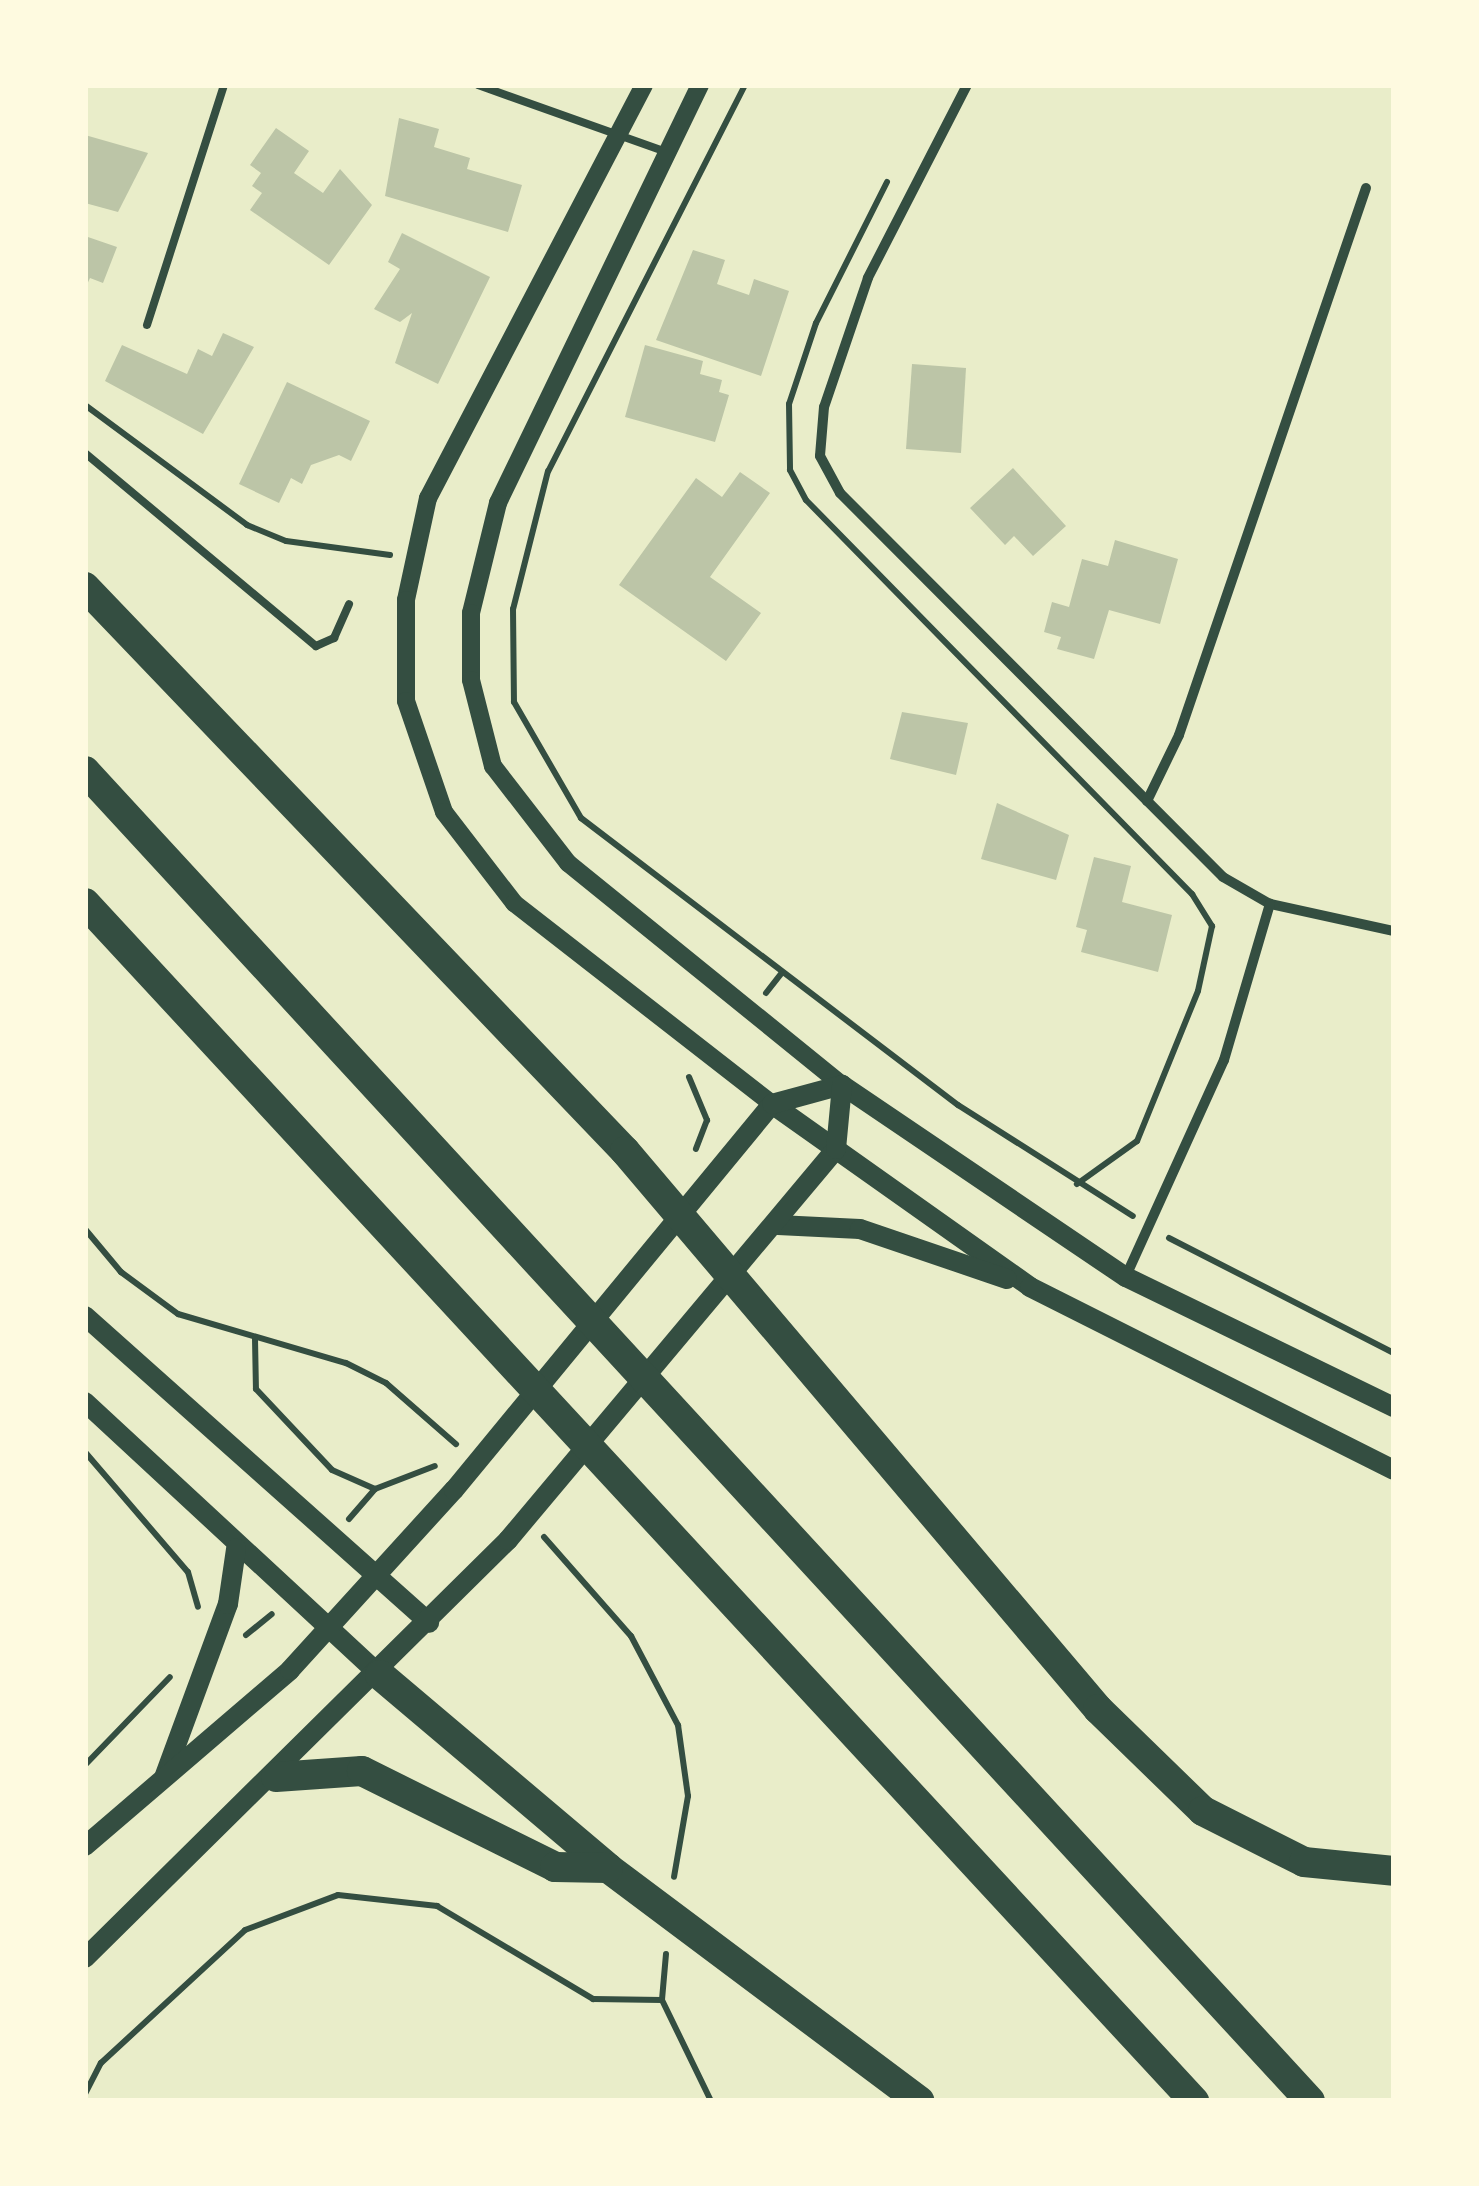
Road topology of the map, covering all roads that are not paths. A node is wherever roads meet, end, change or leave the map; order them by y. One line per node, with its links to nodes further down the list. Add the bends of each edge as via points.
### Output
1 (224, 85): 9 (lane)
2 (478, 85): 6 (lane)
3 (644, 85): 6 (street)
4 (700, 85): 7 (street)
5 (967, 85): 14 (street, via 868,278 824,407 820,456 840,493)
6 (620, 135): 7 (lane); 19 (street, via 428,498 406,600 406,702 444,812 514,903)
7 (666, 152): 18 (street, via 498,503 470,613 471,680 494,766 568,863)
8 (1366, 188): 14 (street, via 1179,735)
9 (147, 325)
10 (85, 453): 12 (lane, via 316,646 334,638)
11 (85, 587): 37 (highway, via 625,1152 1098,1709 1203,1811 1304,1862)
12 (349, 604)
13 (85, 771): 41 (highway)
14 (1147, 802): 16 (street, via 1223,877)
15 (85, 903): 40 (highway)
16 (1270, 904): 17 (street); 22 (street, via 1224,1060)
17 (1394, 931)
18 (842, 1085): 19 (main road); 20 (main road); 22 (main road)
19 (772, 1104): 20 (main road); 29 (main road)
20 (836, 1149): 21 (main road); 23 (main road)
21 (773, 1231): 23 (main road, via 860,1229); 30 (main road)
22 (1126, 1277): 26 (main road)
23 (1030, 1287): 27 (main road)
24 (85, 1316): 29 (main road)
25 (85, 1402): 28 (main road)
26 (1394, 1407)
27 (1394, 1470)
28 (236, 1549): 31 (main road); 34 (main road, via 228,1604)
29 (377, 1575): 30 (main road); 31 (main road)
30 (429, 1623): 32 (main road)
31 (326, 1630): 32 (main road); 34 (main road)
32 (380, 1676): 33 (main road); 36 (highway)
33 (276, 1776): 36 (highway, via 362,1771 555,1867); 38 (main road)
34 (164, 1777): 35 (main road)
35 (85, 1846)
36 (608, 1868): 39 (highway)
37 (1394, 1871)
38 (85, 1958)
39 (919, 2101)
40 (1194, 2101)
41 (1310, 2101)

